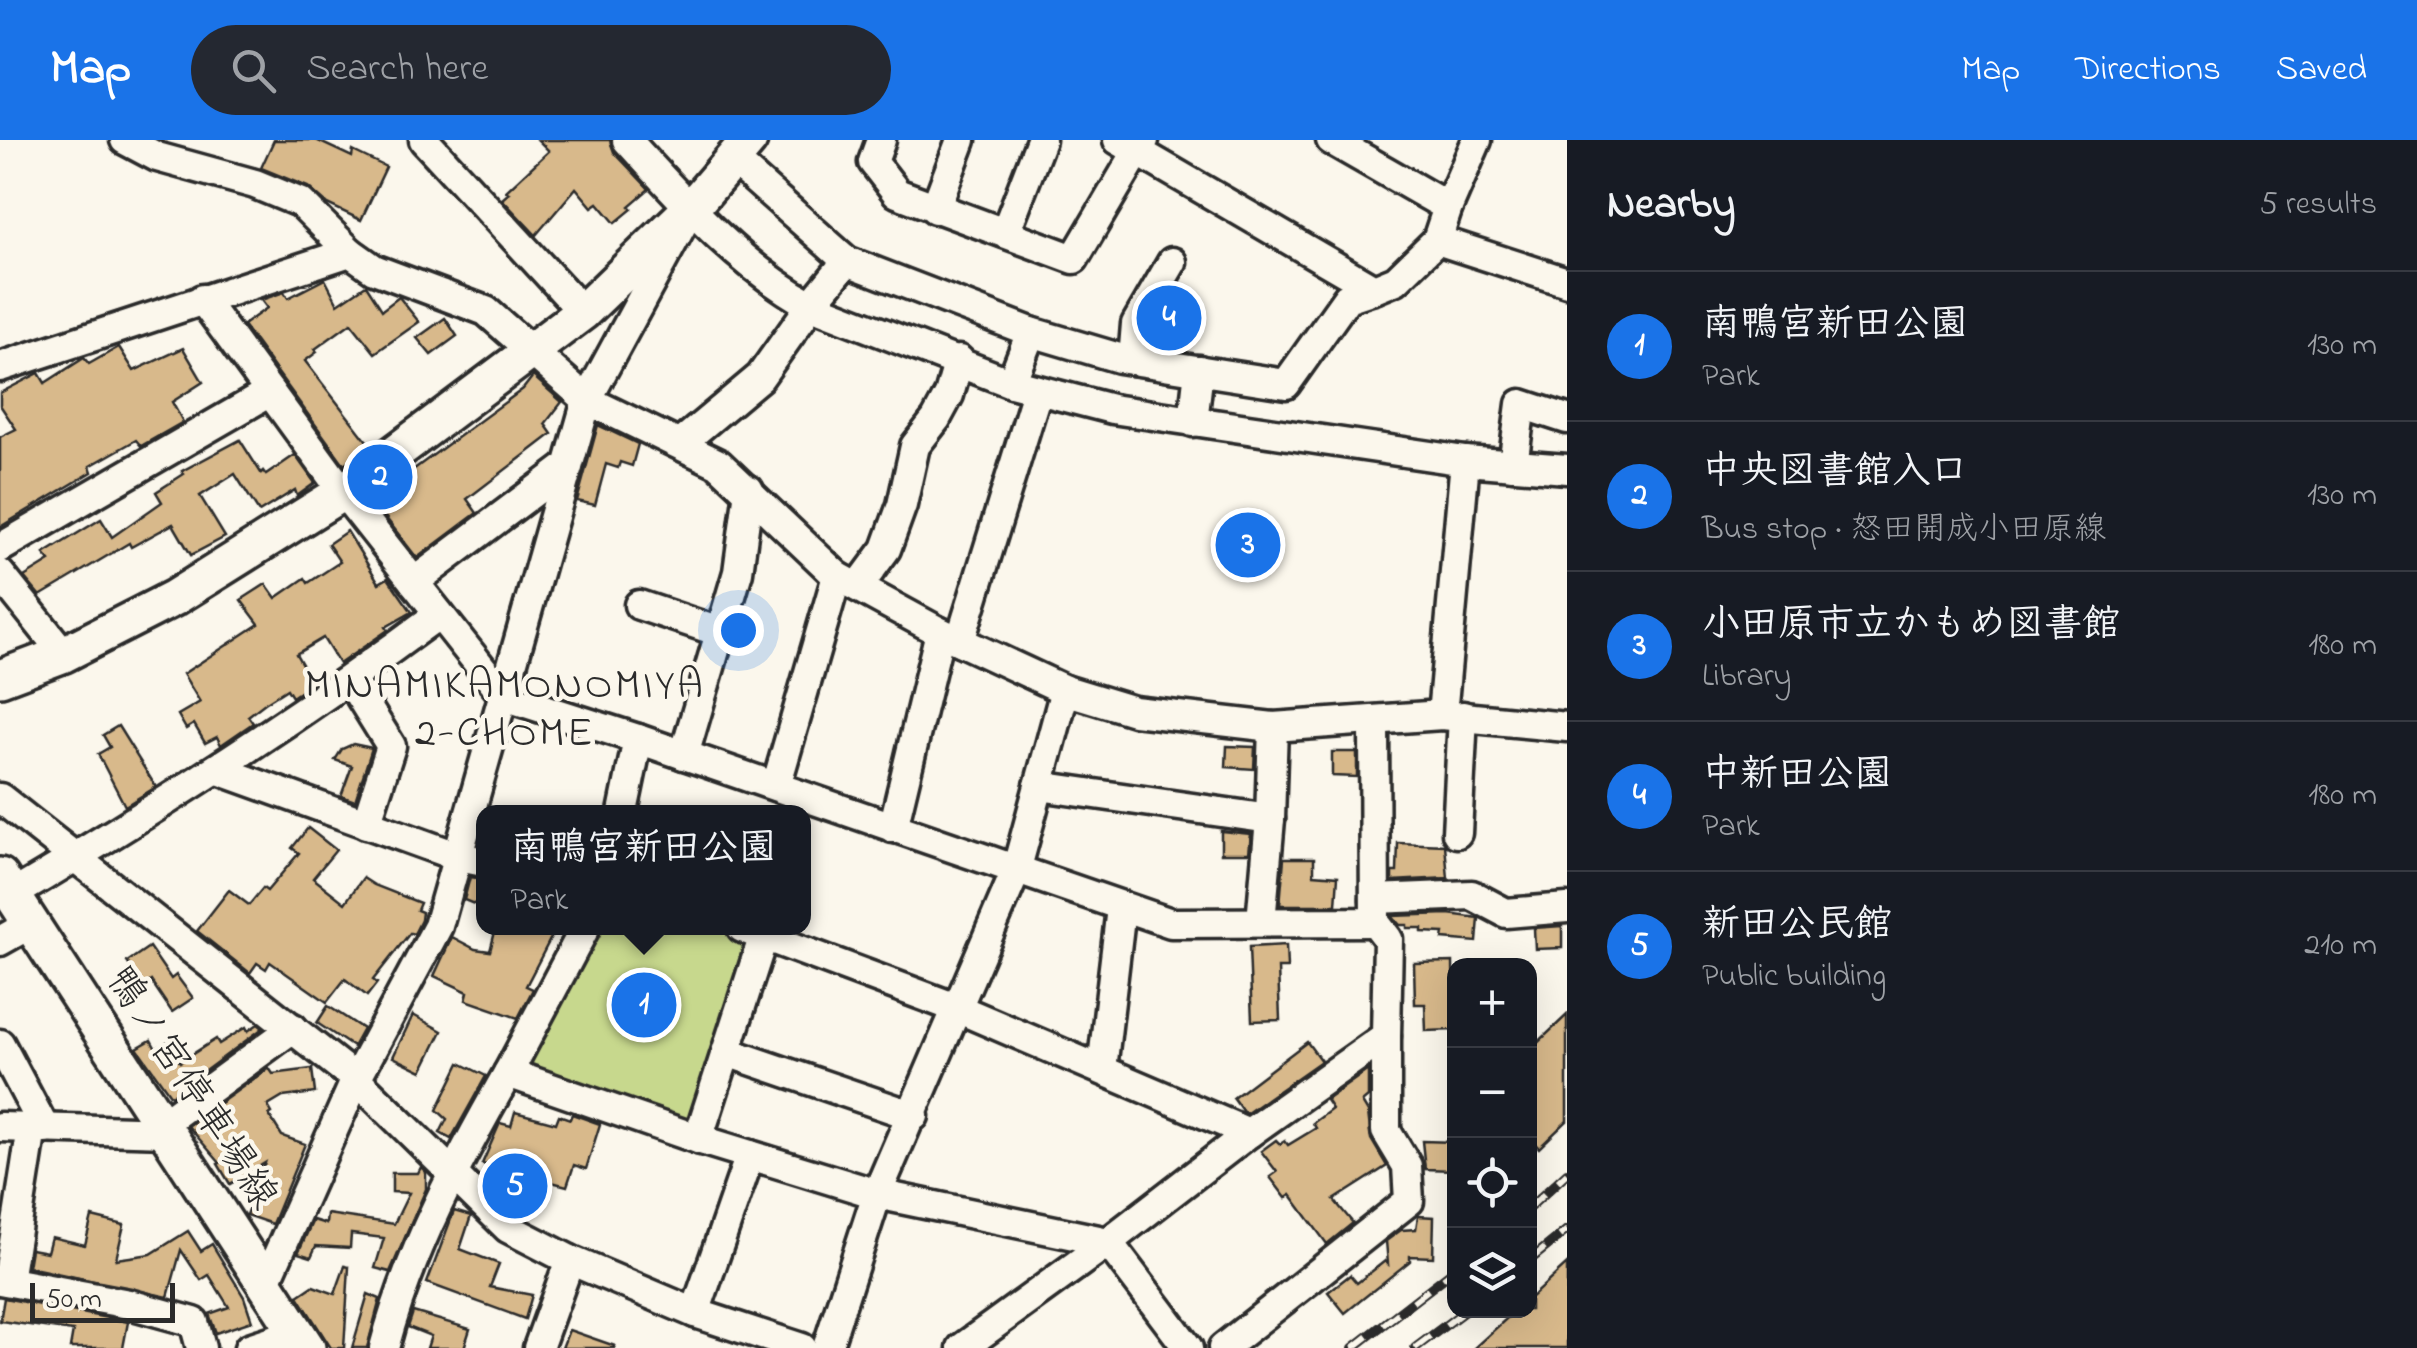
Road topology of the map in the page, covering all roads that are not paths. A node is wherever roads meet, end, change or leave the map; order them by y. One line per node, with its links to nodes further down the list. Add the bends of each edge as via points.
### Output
1 (125, 140): 10 (street)
2 (424, 140): 24 (street)
3 (627, 140): 13 (street)
4 (881, 140): 14 (street, via 873,162 897,193)
5 (961, 140): 14 (street)
6 (1042, 140): 15 (street)
7 (1332, 140): 12 (street)
8 (1477, 140): 12 (street)
9 (1133, 144): 15 (street, via 1074,259); 21 (street)
10 (158, 149): 17 (street, via 301,204)
11 (741, 150): 13 (main road); 18 (street)
12 (1448, 207): 16 (street)
13 (690, 209): 23 (street); 24 (main road); 33 (street)
14 (935, 209): 15 (street)
15 (1005, 233)
16 (1437, 240): 20 (street); 21 (street, via 1396,280)
17 (350, 252): 22 (street); 26 (street, via 374,269 486,311)
18 (847, 261): 23 (street); 25 (street)
19 (1172, 262): 28 (street, via 1136,324)
20 (1567, 282)
21 (1374, 290): 30 (street, via 1347,298 1286,384)
22 (202, 300): 29 (street); 32 (street)
23 (810, 305): 27 (street); 36 (street, via 760,377)
24 (583, 312): 26 (main road)
25 (1031, 332): 28 (street); 31 (street)
26 (534, 350): 33 (street); 42 (main road)
27 (958, 360): 31 (street); 45 (street, via 949,395 915,446 886,549)
28 (1133, 360): 30 (street)
29 (0, 366)
30 (1199, 370): 35 (street)
31 (1024, 387): 35 (street); 50 (street)
32 (270, 392): 42 (street); 43 (street)
33 (586, 400): 36 (street); 39 (street)
34 (1567, 419): 38 (street, via 1521,404)
35 (1192, 422): 37 (street)
36 (680, 444): 41 (street)
37 (1465, 461): 38 (street); 56 (street)
38 (1512, 465): 40 (street)
39 (568, 466): 46 (street); 55 (street)
40 (1567, 468)
41 (749, 490): 45 (street); 49 (street, via 738,572)
42 (344, 492): 46 (street); 51 (main road, via 174,598)
43 (0, 548)
44 (0, 574): 51 (street)
45 (848, 581): 50 (street); 63 (street)
46 (414, 582): 48 (street)
47 (639, 605): 49 (street)
48 (439, 614): 53 (street); 55 (street)
49 (720, 632): 61 (street)
50 (950, 637): 54 (street); 70 (street)
51 (64, 654): 52 (main road)
52 (0, 678)
53 (350, 680): 62 (street); 69 (street, via 391,746)
54 (1065, 690): 58 (street, via 1134,711); 64 (street)
55 (504, 696): 60 (street); 66 (street)
56 (1453, 716): 57 (street); 59 (street); 71 (street)
57 (1374, 722): 58 (street); 79 (street)
58 (1273, 726): 68 (street)
59 (1567, 727)
60 (638, 739): 61 (street); 67 (street)
61 (684, 755): 63 (street)
62 (216, 770): 69 (street); 73 (street)
63 (776, 786): 70 (street)
64 (1039, 786): 68 (street); 75 (street)
65 (0, 798): 73 (street)
66 (482, 805)
67 (624, 805)
68 (1270, 819): 80 (street)
69 (366, 824): 74 (street)
70 (892, 828): 75 (street)
71 (1457, 834)
72 (476, 835): 74 (street)
73 (74, 858): 76 (street); 86 (street)
74 (471, 860): 92 (street)
75 (1016, 870): 77 (street); 85 (street)
76 (15, 898): 84 (street); 95 (main road, 鴨ノ宮停車場線)
77 (1121, 908): 80 (street, via 1170,923); 90 (street)
78 (1567, 908): 79 (street, via 1506,913 1472,895)
79 (1375, 911): 80 (street); 87 (street, via 1388,939)
80 (1261, 922)
81 (581, 935): 91 (street)
82 (752, 935): 89 (street)
83 (764, 935): 85 (street)
84 (0, 941)
85 (960, 1008): 90 (street); 93 (street)
86 (293, 1028): 92 (street); 95 (street)
87 (1386, 1036): 97 (street); 116 (street, via 1386,1131 1407,1166 1410,1201)
88 (0, 1044): 96 (street)
89 (727, 1052): 93 (street); 98 (street)
90 (1102, 1068): 97 (street)
91 (508, 1074): 98 (street); 100 (street)
92 (356, 1079): 100 (street); 105 (street)
93 (914, 1116): 101 (street)
94 (0, 1127): 96 (street)
95 (165, 1128): 96 (street); 105 (main road, 鴨ノ宮停車場線)
96 (38, 1129): 104 (street)
97 (1248, 1133): 102 (street)
98 (698, 1139): 99 (street)
99 (750, 1155): 101 (street); 106 (street)
100 (452, 1170): 103 (street, via 508,1228); 110 (street)
101 (877, 1194): 102 (street); 113 (street)
102 (1108, 1242): 114 (street); 115 (street)
103 (570, 1260): 106 (street); 111 (street)
104 (4, 1281): 108 (street, via 194,1322)
105 (265, 1284): 107 (main road, 鴨ノ宮停車場線)
106 (695, 1314): 112 (street)
107 (302, 1340): 109 (street)
108 (200, 1348)
109 (249, 1348)
110 (384, 1348)
111 (538, 1348)
112 (802, 1348)
113 (828, 1348)
114 (962, 1348)
115 (1188, 1348)
116 (1223, 1348)

